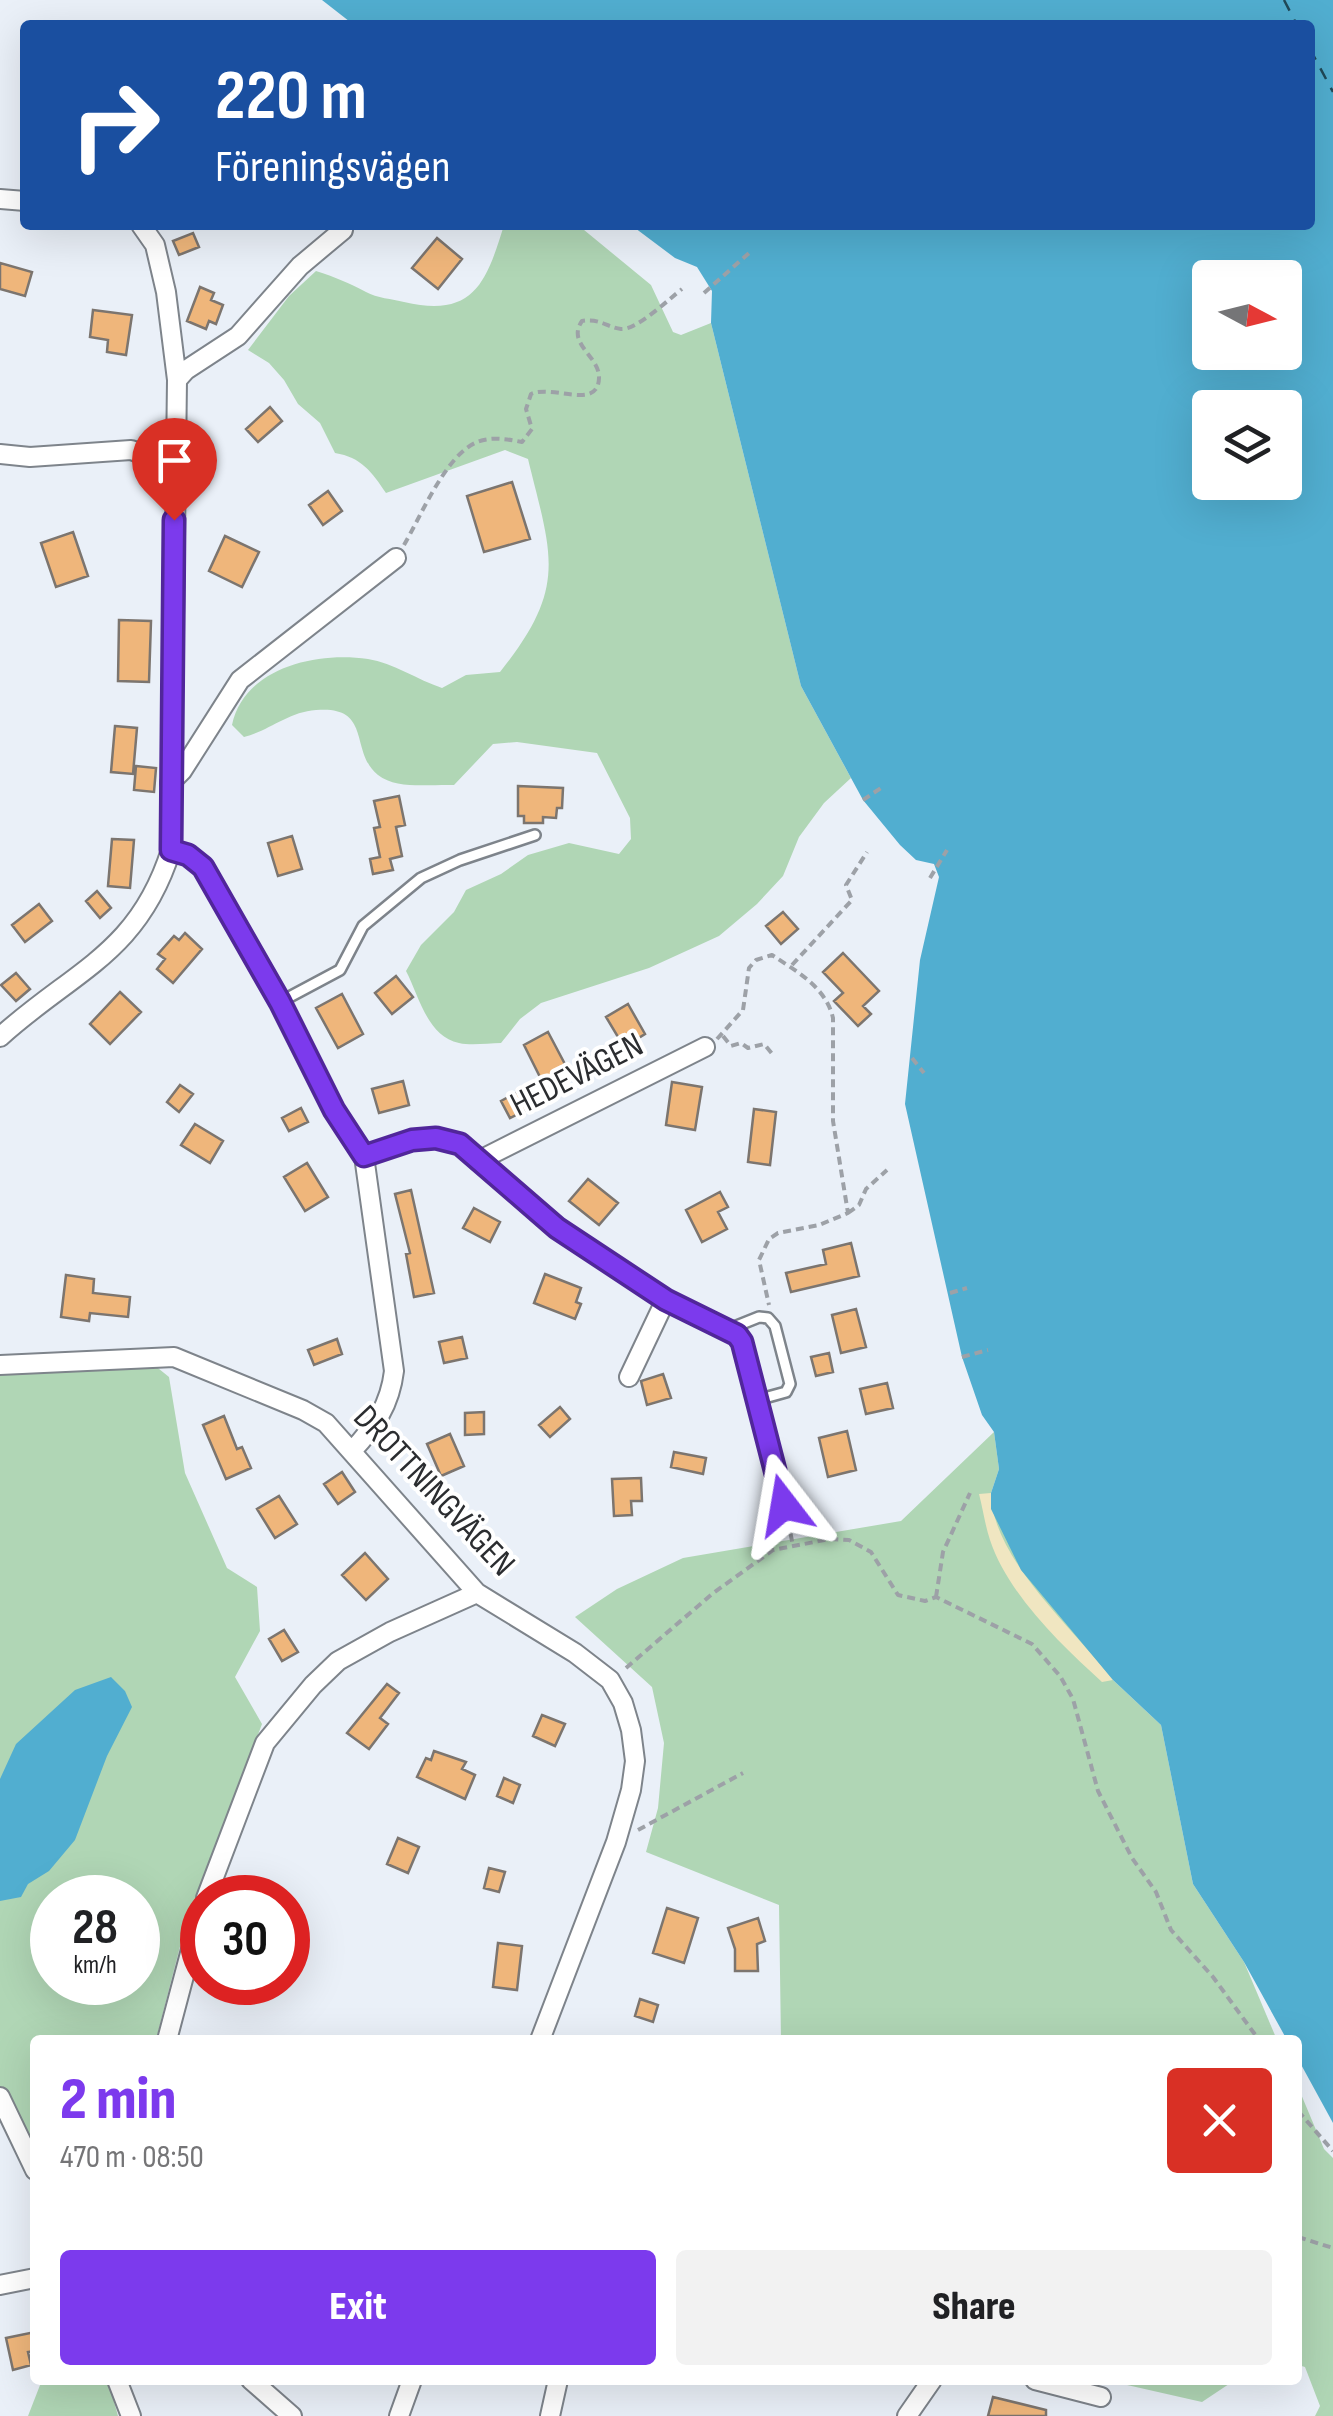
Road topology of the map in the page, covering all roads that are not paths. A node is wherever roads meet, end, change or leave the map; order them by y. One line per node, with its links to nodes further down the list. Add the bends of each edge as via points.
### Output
1 (145, 230): 3 (street, via 156,245 166,292)
2 (343, 230): 3 (street, via 300,266 238,336)
3 (176, 380): 5 (street)
4 (0, 454): 5 (street, via 131,450)
5 (176, 465): 7 (street)
6 (396, 558): 7 (street, via 240,680)
7 (170, 783): 9 (street)
8 (535, 835): 10 (lane, via 421,878 363,926 340,970)
9 (171, 850): 10 (street, via 203,867); 11 (street, via 160,884 130,932)
10 (280, 1002): 13 (street)
11 (0, 1037)
12 (705, 1047): 14 (street, HEDEVÄGEN)
13 (364, 1156): 14 (street, via 436,1138 460,1144); 20 (street, via 394,1371 392,1395)
14 (478, 1161): 15 (street, via 557,1228)
15 (666, 1300): 16 (street); 18 (street)
16 (729, 1329): 19 (street, via 742,1342); 19 (lane, via 759,1317 775,1326 790,1384 786,1392)
17 (0, 1365): 20 (street, DROTTNINGVÄGEN, via 174,1357 303,1410)
18 (629, 1377)
19 (758, 1400): 21 (street)
20 (352, 1451): 22 (street, DROTTNINGVÄGEN)
21 (784, 1505)
22 (477, 1594): 23 (street, via 390,1632 313,1685 265,1743); 26 (street, DROTTNINGVÄGEN, via 610,1680 628,1716 631,1790)
23 (215, 1875)
24 (180, 1993): 25 (street)
25 (169, 2035)
26 (542, 2035)
27 (0, 2097): 28 (street)
28 (30, 2160)
29 (30, 2279): 30 (street)
30 (0, 2285)
31 (119, 2385): 38 (street)
32 (257, 2385): 39 (street)
33 (410, 2385): 40 (street)
34 (557, 2385): 41 (street)
35 (929, 2385): 42 (street)
36 (1054, 2385): 37 (street)
37 (1100, 2397)
38 (131, 2416)
39 (292, 2416)
40 (399, 2416)
41 (550, 2416)
42 (907, 2416)

